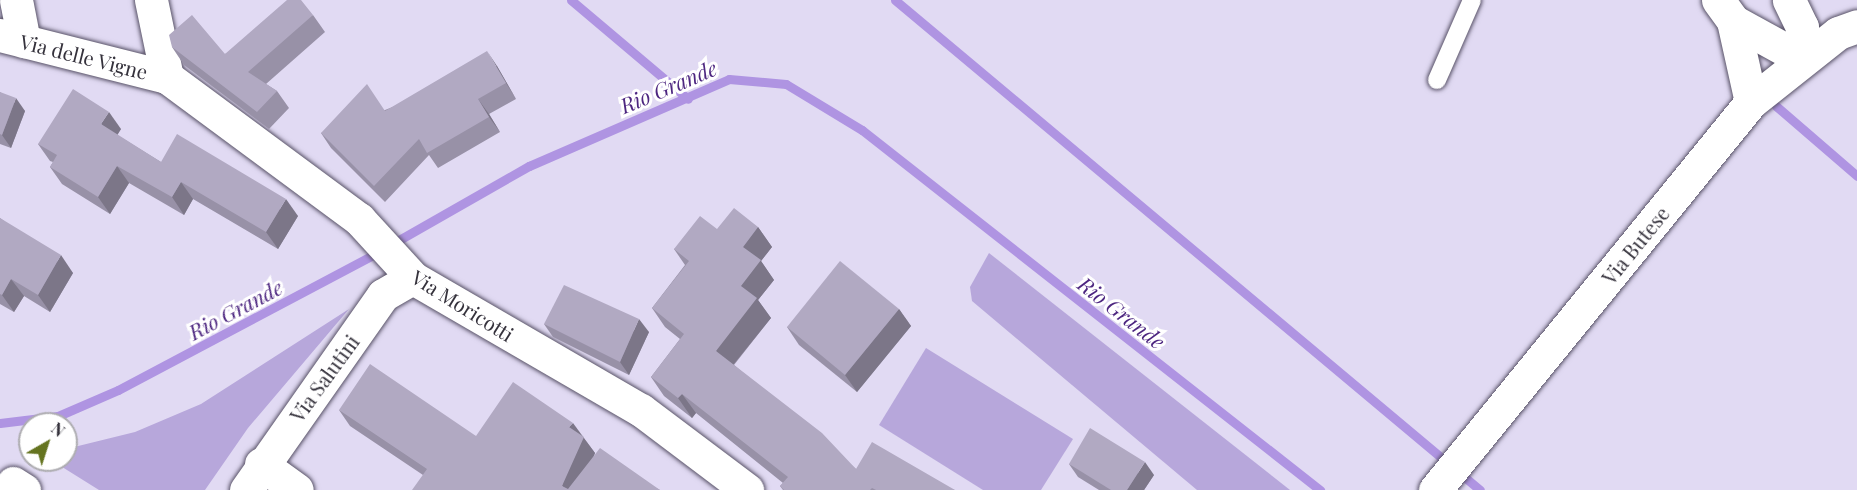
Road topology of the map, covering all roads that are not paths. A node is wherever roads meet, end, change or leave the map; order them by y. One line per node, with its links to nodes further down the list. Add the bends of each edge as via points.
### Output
1 (16, 0): 7 (street)
2 (151, 0): 9 (street)
3 (1472, 0): 10 (lane)
4 (1789, 0): 8 (street, via 1802,27)
5 (1725, 11): 8 (street); 11 (street)
6 (1857, 26): 8 (street, Via Butese)
7 (12, 38): 9 (street, Via delle Vigne)
8 (1802, 60): 11 (street, Via Butese)
9 (167, 77): 12 (street, Via Moricotti, via 366,225)
10 (1437, 80)
11 (1751, 102): 13 (street, Via Butese)
12 (409, 273): 14 (street, Via Salutini, via 383,295); 16 (street, Via Moricotti, via 641,410)
13 (1447, 475)
14 (253, 477): 15 (street)
15 (297, 490)
16 (747, 490)

